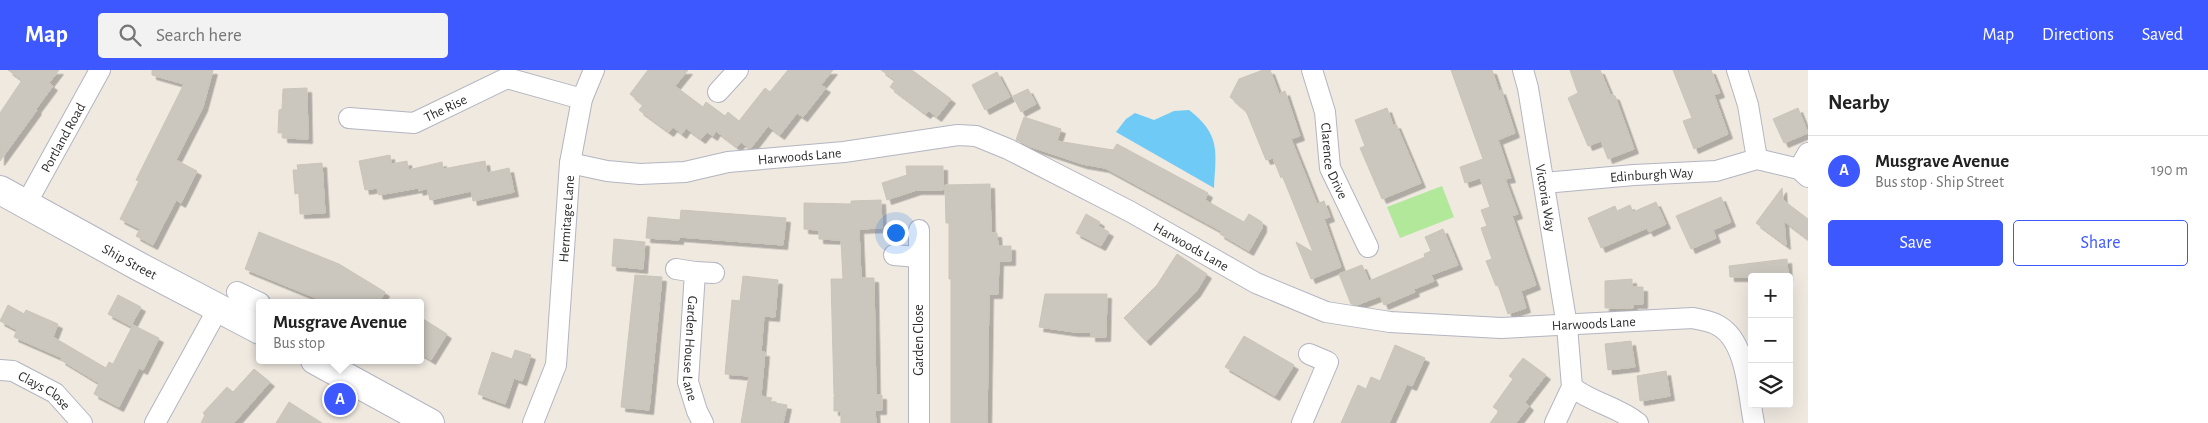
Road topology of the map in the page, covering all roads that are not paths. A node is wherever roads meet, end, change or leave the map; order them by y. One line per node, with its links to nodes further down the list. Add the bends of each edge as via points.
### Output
1 (100, 70): 16 (street, Portland Road)
2 (594, 70): 9 (street, Hermitage Lane)
3 (738, 70): 8 (street)
4 (1312, 70): 18 (street, Clarence Drive, via 1325,112 1330,168)
5 (1523, 70): 14 (street, Victoria Way)
6 (1737, 70): 11 (street, via 1748,105)
7 (506, 74): 9 (street); 10 (street, The Rise, via 414,123)
8 (718, 92)
9 (582, 99): 12 (street, Hermitage Lane)
10 (349, 118)
11 (1757, 159): 13 (street, Edinburgh Way); 14 (street, Edinburgh Way, via 1716,171)
12 (570, 163): 25 (street, Harwoods Lane, via 640,174 685,172 728,162 844,152 958,135 976,136 1131,212 1256,283 1326,312 1417,324 1501,328); 33 (street, Hermitage Lane, via 556,365)
13 (1805, 166)
14 (1544, 183): 25 (street, Victoria Way)
15 (0, 190): 16 (street, Ship Street)
16 (26, 204): 22 (street, Ship Street, via 138,266)
17 (919, 230): 20 (street, Garden Close)
18 (1368, 247)
19 (894, 255): 20 (street)
20 (918, 257): 35 (street, Garden Close)
21 (695, 271): 34 (street, Garden House Lane, via 688,382)
22 (228, 300): 23 (street); 24 (street, Ship Street); 31 (street)
23 (256, 303)
24 (256, 326)
25 (1567, 326): 29 (street, Victoria Way); 39 (street, Harwoods Lane, via 1693,318 1719,325 1735,341 1743,362)
26 (1309, 354): 36 (street, via 1328,362)
27 (322, 364): 32 (street)
28 (0, 370): 30 (street, Clays Close, via 14,371 55,393)
29 (1572, 387): 37 (street); 38 (street, via 1582,395 1625,412)
30 (82, 423)
31 (155, 423)
32 (430, 423)
33 (533, 423)
34 (703, 423)
35 (919, 423)
36 (1302, 423)
37 (1555, 423)
38 (1638, 423)
39 (1754, 423)

